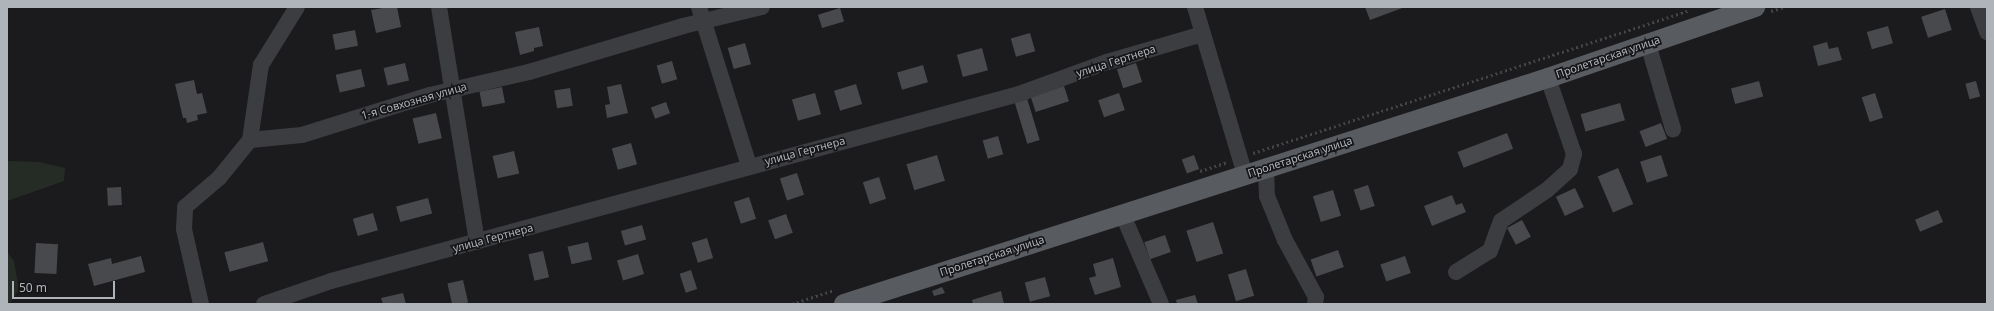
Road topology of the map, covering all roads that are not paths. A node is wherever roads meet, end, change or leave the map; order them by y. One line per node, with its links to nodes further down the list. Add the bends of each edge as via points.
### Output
1 (297, 7): 14 (street, via 261,65)
2 (439, 7): 12 (street)
3 (762, 7): 7 (street, 1-я Совхозная улица)
4 (1195, 7): 9 (street)
5 (1755, 7): 10 (main road, Пролетарская улица)
6 (1978, 7): 8 (street)
7 (701, 14): 12 (street, 1-я Совхозная улица, via 529,72); 15 (street)
8 (1987, 32)
9 (1203, 34): 15 (street, улица Гертнера, via 1107,62 1019,94); 17 (street)
10 (1648, 44): 11 (main road, Пролетарская улица); 13 (street)
11 (1548, 78): 16 (main road, Пролетарская улица); 20 (street, via 1574,154 1570,169 1562,179 1501,221 1490,251)
12 (453, 89): 14 (street, 1-я Совхозная улица, via 302,135); 19 (street)
13 (1673, 129)
14 (250, 140): 21 (street, via 219,178 185,207 184,229)
15 (749, 166): 19 (street, улица Гертнера)
16 (1266, 168): 17 (main road, Пролетарская улица); 25 (street, via 1267,196 1285,240 1316,297)
17 (1245, 175): 18 (main road, Пролетарская улица)
18 (1122, 213): 23 (main road, Пролетарская улица); 24 (street)
19 (477, 242): 22 (street, улица Гертнера, via 331,281)
20 (1456, 272)
21 (201, 304)
22 (264, 304)
23 (844, 304)
24 (1160, 304)
25 (1316, 304)

